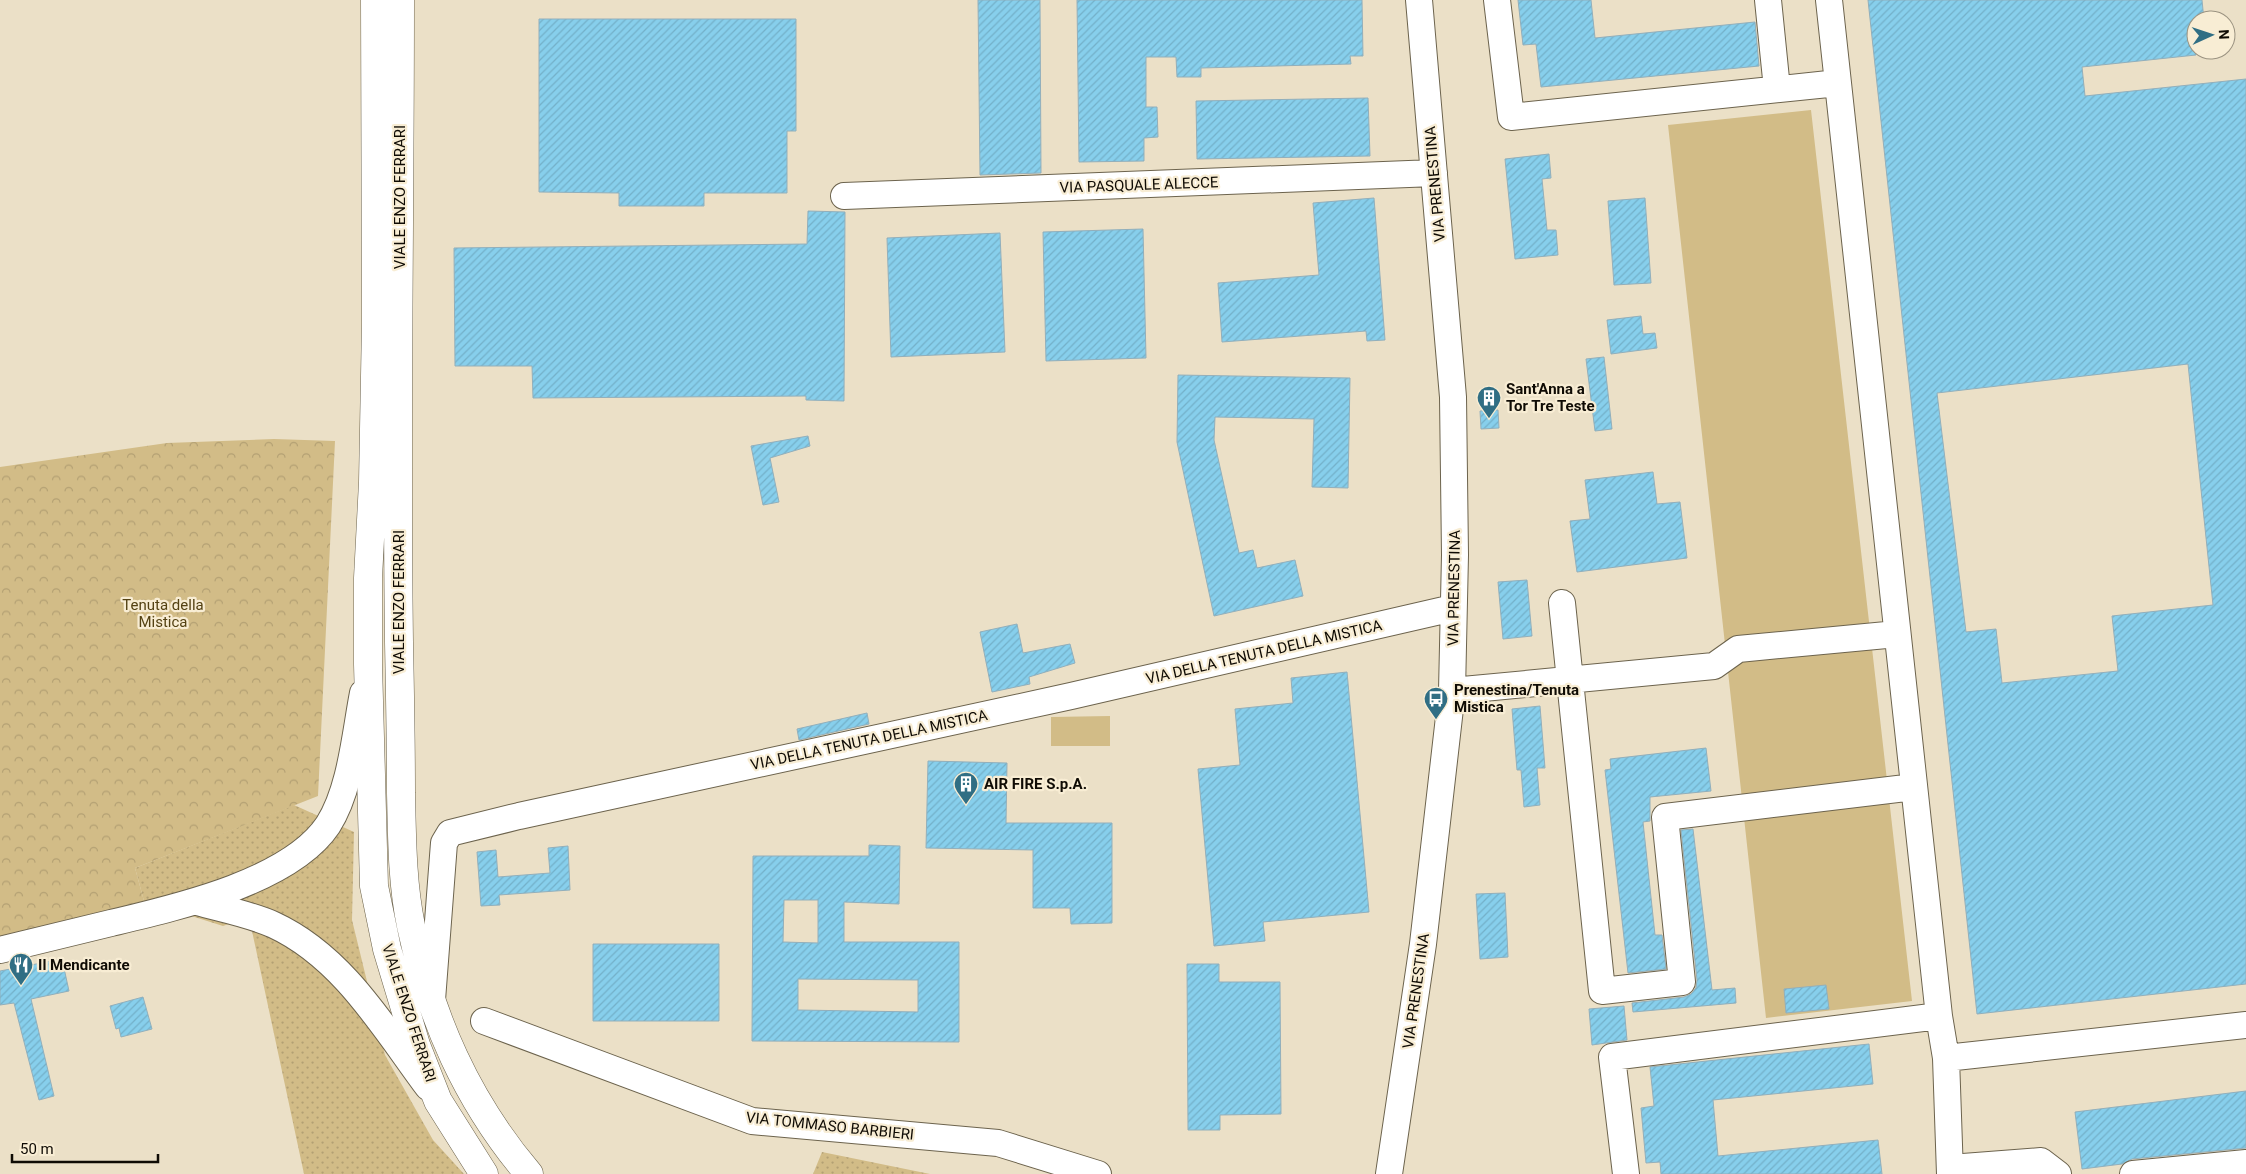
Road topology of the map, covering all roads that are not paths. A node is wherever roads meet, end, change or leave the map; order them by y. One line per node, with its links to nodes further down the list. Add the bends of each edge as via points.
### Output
1 (375, 0): 14 (main road, VIALE ENZO FERRARI, via 376,323)
2 (400, 0): 20 (main road, VIALE ENZO FERRARI, via 402,833 410,922)
3 (1419, 0): 9 (street, VIA PRENESTINA)
4 (1497, 0): 8 (street, via 1511,118)
5 (1768, 0): 8 (street)
6 (1829, 0): 7 (street)
7 (1838, 83): 8 (street); 13 (street)
8 (1777, 89)
9 (1434, 173): 10 (street, VIA PASQUALE ALECCE); 12 (street, VIA PRENESTINA, via 1453,397)
10 (844, 196)
11 (1562, 603): 15 (street)
12 (1453, 608): 16 (street, VIA PRENESTINA); 20 (street, VIA DELLA TENUTA DELLA MISTICA, via 450,834 444,842)
13 (1898, 634): 15 (street, via 1738,649 1714,666); 17 (street)
14 (368, 664): 18 (street, via 342,794 319,837 293,859); 25 (main road, VIALE ENZO FERRARI, via 374,886 395,978)
15 (1570, 679): 16 (street); 17 (street, via 1602,991 1682,982 1665,816)
16 (1452, 691): 31 (street, VIA PRENESTINA, via 1424,944)
17 (1914, 786): 21 (street)
18 (197, 902): 19 (street); 25 (street, via 274,926 314,949 358,992)
19 (0, 950)
20 (432, 1002): 29 (main road, VIALE ENZO FERRARI, via 471,1094 503,1143)
21 (1939, 1016): 24 (street); 32 (street, via 1612,1057)
22 (484, 1022): 30 (street, VIA TOMMASO BARBIERI, via 752,1121 998,1143)
23 (2246, 1024): 24 (street)
24 (1946, 1058): 27 (street)
25 (438, 1101): 28 (main road, VIALE ENZO FERRARI)
26 (2246, 1163): 34 (street)
27 (1950, 1171): 33 (street, via 2041,1161)
28 (484, 1174)
29 (529, 1174)
30 (1098, 1174)
31 (1389, 1174)
32 (1626, 1174)
33 (2058, 1174)
34 (2132, 1174)

